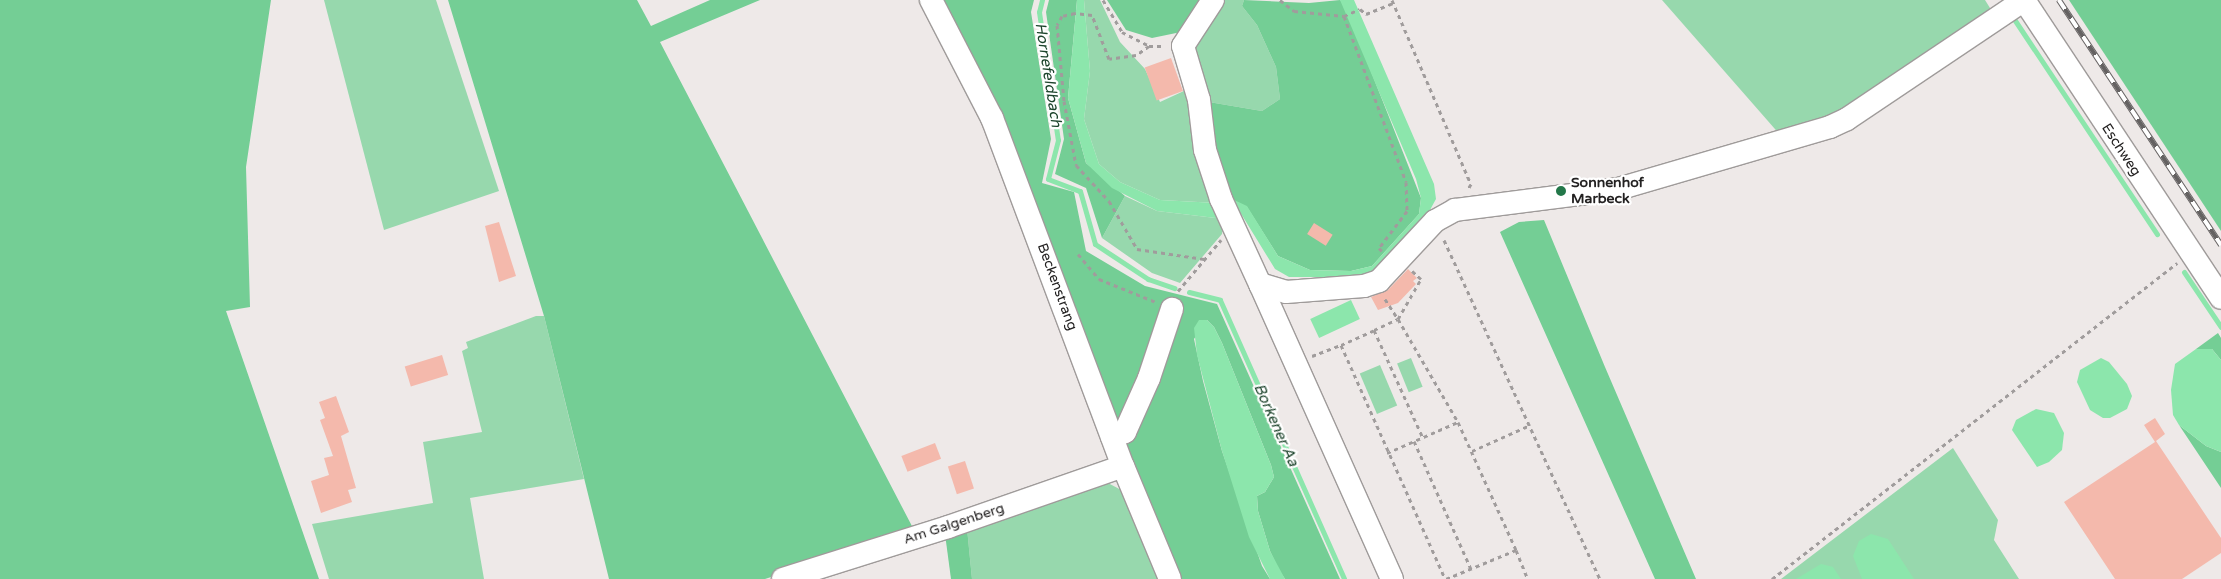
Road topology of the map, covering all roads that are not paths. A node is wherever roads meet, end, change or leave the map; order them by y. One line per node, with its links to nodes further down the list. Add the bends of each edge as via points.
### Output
1 (931, 0): 7 (street, Beckenstrang, via 992,118)
2 (1213, 0): 4 (street, via 1183,46 1199,100 1205,150 1221,198)
3 (2024, 0): 4 (street, via 1847,119 1830,127 1618,189 1455,210 1391,255 1379,281 1364,286 1286,292); 5 (street, Eschweg)
4 (1260, 284): 11 (street)
5 (2221, 298)
6 (1172, 309): 7 (street, via 1149,378 1125,432)
7 (1112, 437): 8 (street, Beckenstrang)
8 (1123, 466): 9 (street, Am Galgenberg, via 948,527); 10 (street, Beckenstrang)
9 (783, 579)
10 (1170, 579)
11 (1392, 579)

